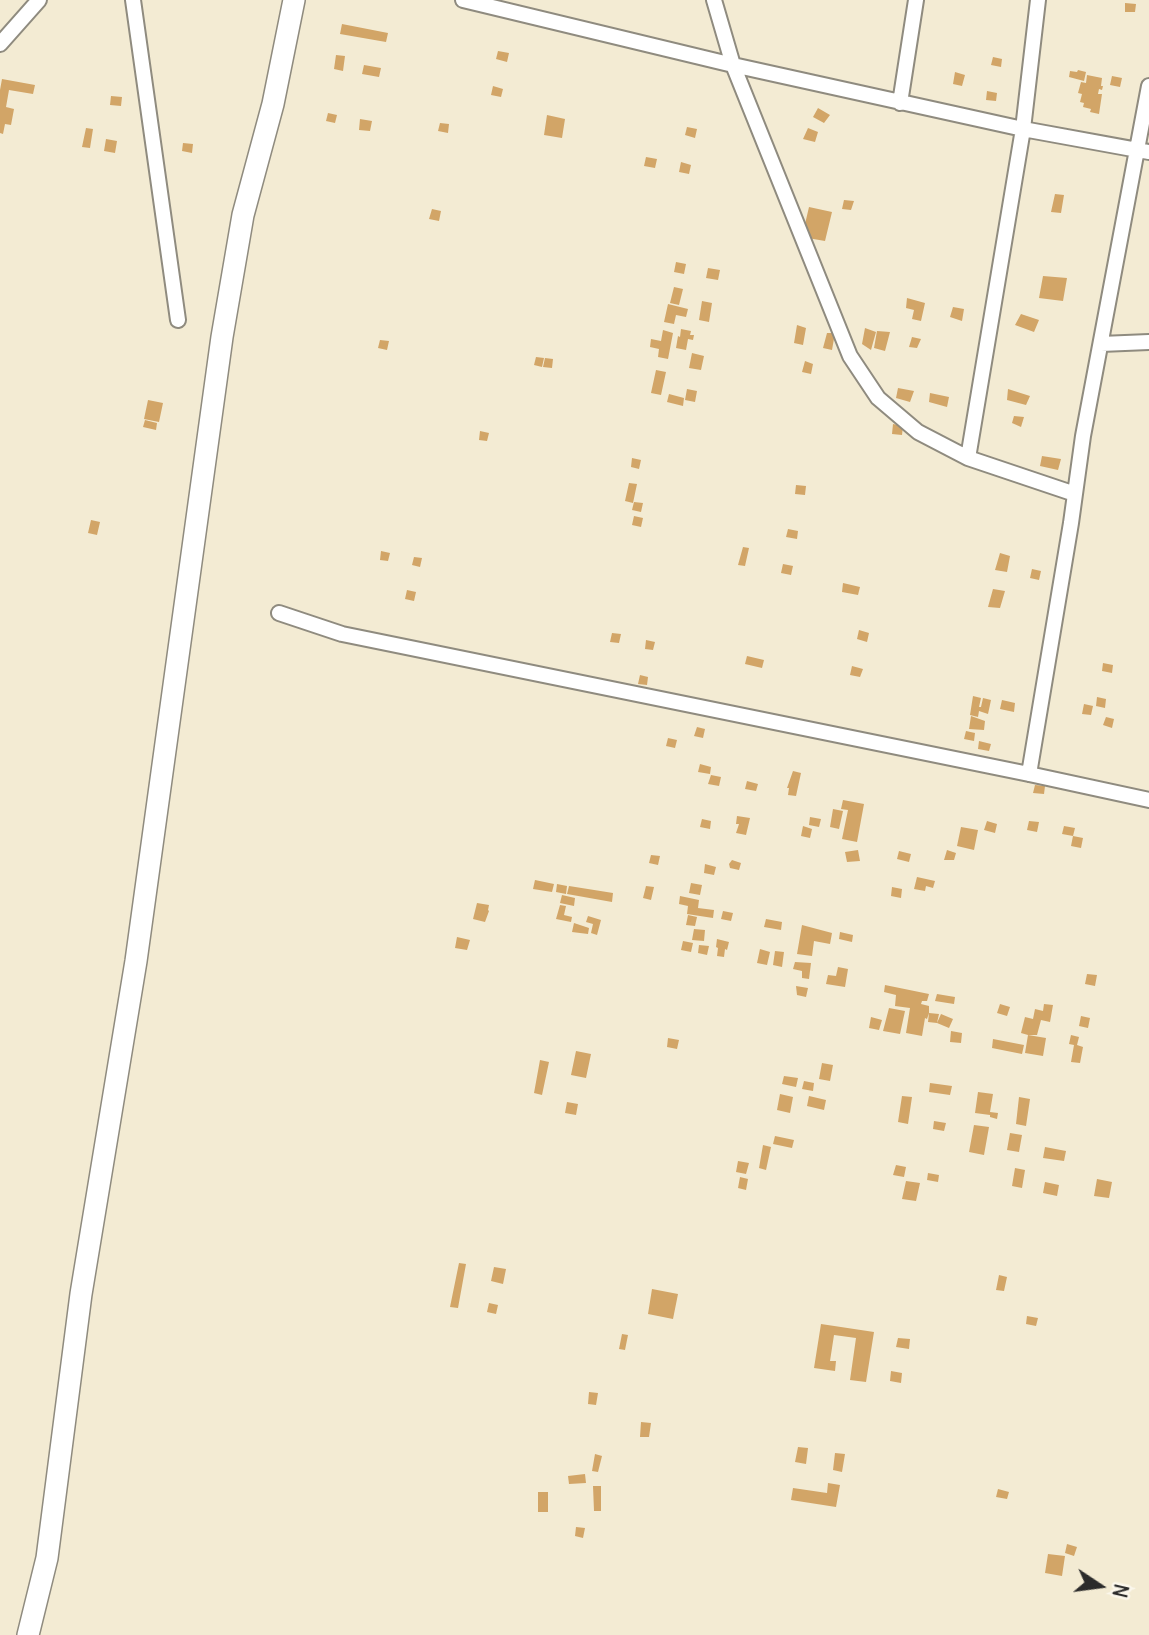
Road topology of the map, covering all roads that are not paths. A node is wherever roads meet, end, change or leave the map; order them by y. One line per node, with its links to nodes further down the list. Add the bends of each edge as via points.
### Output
1 (39, 0): 8 (street)
2 (133, 0): 14 (street)
3 (294, 0): 22 (main road, via 273,104 243,215 222,337 136,961 81,1294 47,1558)
4 (463, 0): 9 (street)
5 (714, 0): 9 (street)
6 (916, 0): 11 (street)
7 (1038, 0): 12 (street)
8 (0, 44)
9 (733, 65): 11 (street); 17 (street, via 850,356 878,398 918,432)
10 (1149, 86): 13 (street)
11 (900, 103): 12 (street)
12 (1023, 129): 13 (street); 17 (street)
13 (1143, 151): 16 (street)
14 (178, 320)
15 (1149, 342): 16 (street)
16 (1101, 344): 18 (street)
17 (968, 458): 18 (street)
18 (1075, 494): 20 (street)
19 (279, 613): 20 (street, via 342,634)
20 (1029, 774): 21 (street)
21 (1149, 800)
22 (28, 1635)

